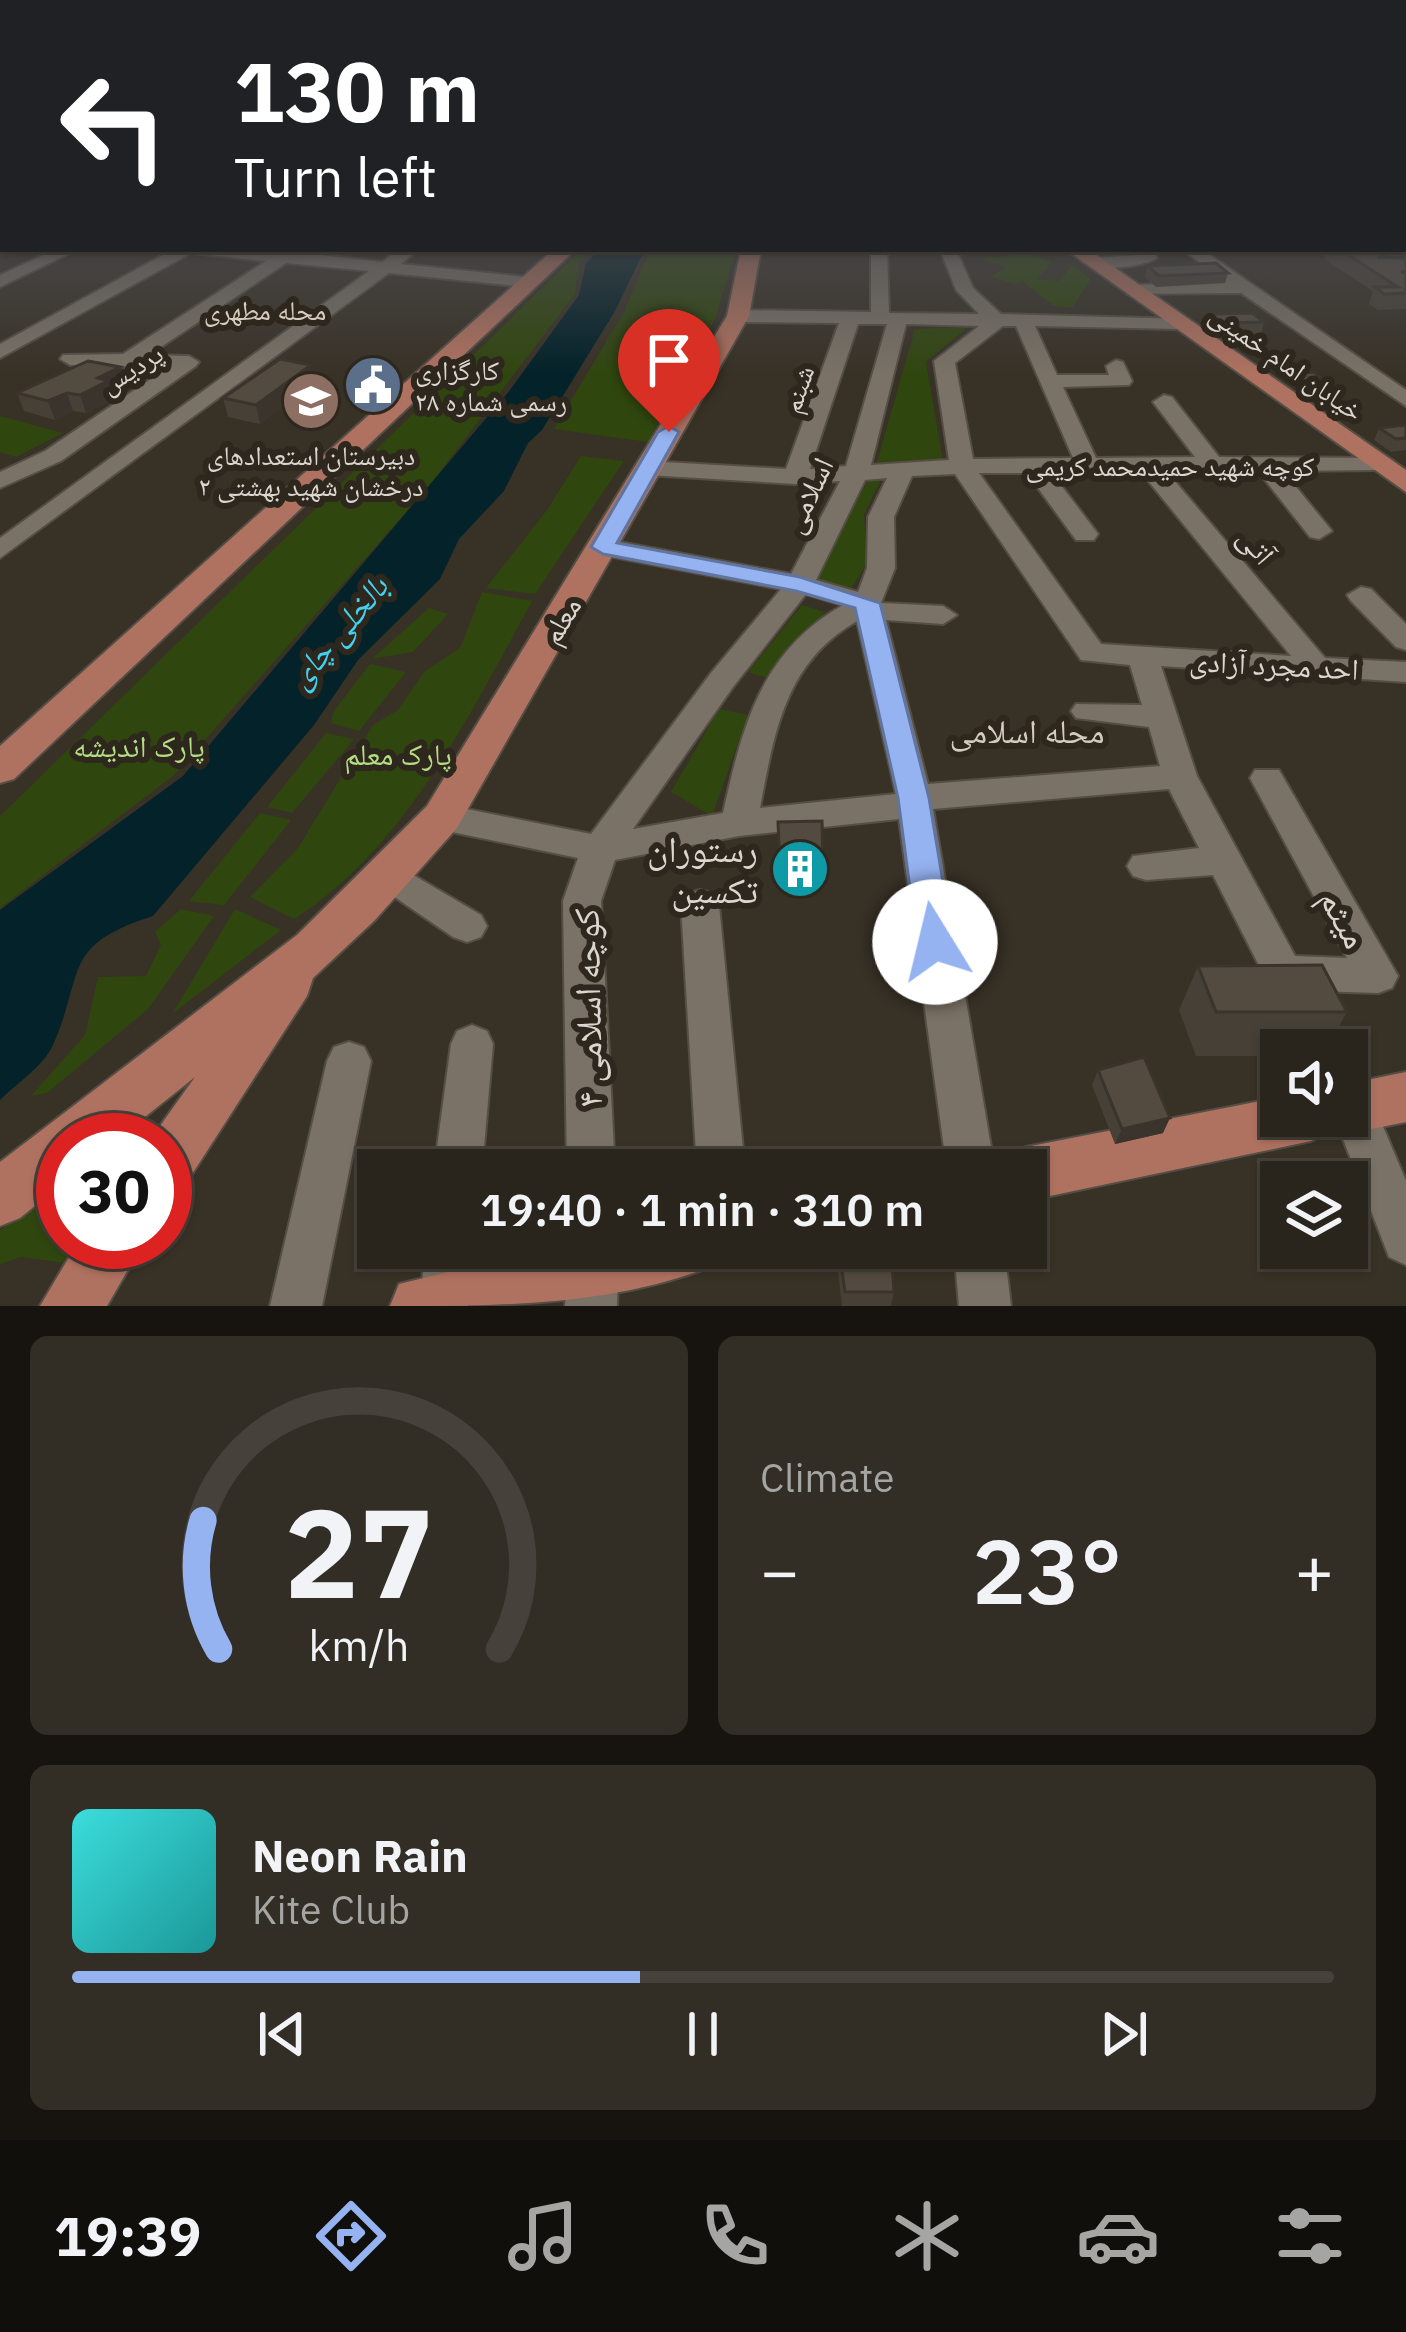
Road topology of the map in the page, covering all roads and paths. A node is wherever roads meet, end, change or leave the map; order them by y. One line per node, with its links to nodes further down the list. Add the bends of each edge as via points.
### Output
1 (60, 254): 13 (street)
2 (177, 254): 23 (street)
3 (289, 254): 12 (street); 25 (street)
4 (404, 254): 12 (street)
5 (560, 254): 14 (main road)
6 (750, 254): 17 (main road, معلم)
7 (880, 254): 19 (street, اسلامی)
8 (950, 254): 20 (street, via 965,290)
9 (1142, 254): 11 (street, via 1149,259)
10 (1198, 254): 15 (street)
11 (1084, 256): 16 (main road, خیابان امام خمینی)
12 (383, 268): 14 (street); 46 (street)
13 (0, 282)
14 (526, 283): 59 (main road)
15 (1249, 286): 16 (street); 28 (street)
16 (1133, 290): 22 (main road, خیابان امام خمینی)
17 (738, 316): 18 (street); 37 (main road, معلم)
18 (850, 319): 19 (street); 40 (street, شبنم)
19 (889, 320): 20 (street); 39 (street, اسلامی)
20 (997, 321): 21 (street); 32 (street, via 944,361)
21 (1024, 321): 22 (street); 27 (street)
22 (1179, 323): 30 (main road, خیابان امام خمینی)
23 (0, 352)
24 (70, 359): 25 (street, پردیس)
25 (125, 362): 41 (street, پردیس, via 190,362 53,456)
26 (1116, 366): 27 (street, via 1122,381)
27 (1050, 381): 34 (street)
28 (1406, 400)
29 (1164, 402): 36 (street)
30 (1378, 464): 31 (street, کوچه شهید حمیدمحمد کریمی); 42 (main road, خیابان امام خمینی)
31 (1266, 465): 36 (street, کوچه شهید حمیدمحمد کریمی); 43 (street)
32 (962, 466): 33 (street, کوچه شهید حمیدمحمد کریمی); 38 (street, کوچه شهید حمیدمحمد کریمی); 52 (street, کوچه شهید حمیدمحمد کریمی, via 1092,653)
33 (1034, 466): 34 (street, کوچه شهید حمیدمحمد کریمی); 44 (street)
34 (1088, 466): 35 (street, کوچه شهید حمیدمحمد کریمی)
35 (1149, 466): 36 (street, کوچه شهید حمیدمحمد کریمی); 53 (street, آتی)
36 (1214, 466)
37 (647, 468): 40 (street, کوچه شهید حمیدمحمد کریمی); 45 (main road, معلم)
38 (903, 469): 39 (street, کوچه شهید حمیدمحمد کریمی); 49 (street, via 881,517)
39 (857, 471): 40 (street, کوچه شهید حمیدمحمد کریمی); 47 (street, اسلامی)
40 (795, 477)
41 (0, 481)
42 (1406, 483)
43 (1319, 531)
44 (1085, 533)
45 (603, 547): 47 (street); 63 (main road, معلم)
46 (0, 550)
47 (800, 584): 49 (street); 55 (street, اسلامی)
48 (1361, 596): 51 (street)
49 (870, 607): 50 (street); 56 (street, via 829,622); 62 (street)
50 (943, 615)
51 (1406, 641)
52 (1143, 656): 53 (street, احد مجرد آزادی); 58 (street)
53 (1315, 665): 54 (street, احد مجرد آزادی)
54 (1406, 672)
55 (722, 680): 56 (street); 65 (street, اسلامی)
56 (768, 692): 64 (street)
57 (1087, 711): 58 (street)
58 (1162, 717): 60 (street)
59 (0, 770)
60 (1180, 776): 62 (street); 66 (street)
61 (1268, 778): 72 (street, میثم, via 1378,976)
62 (914, 801): 64 (street); 83 (street)
63 (442, 817): 65 (street); 68 (main road, معلم)
64 (739, 823): 65 (street)
65 (600, 849): 81 (street, کوچه اسلامی ۴, via 582,901)
66 (1224, 860): 67 (street); 72 (street)
67 (1146, 866)
68 (393, 877): 70 (street); 71 (main road, معلم)
69 (700, 905): 82 (street)
70 (467, 926)
71 (309, 953): 76 (main road); 78 (main road)
72 (1284, 973): 73 (street)
73 (1313, 1029)
74 (472, 1044): 80 (street)
75 (349, 1061): 93 (street)
76 (107, 1113)
77 (1260, 1124): 85 (main road)
78 (192, 1126)
79 (1366, 1137): 87 (street)
80 (460, 1149)
81 (590, 1149)
82 (719, 1149)
83 (968, 1149)
84 (36, 1169): 86 (main road)
85 (1047, 1170)
86 (0, 1198)
87 (1406, 1240)
88 (95, 1269): 92 (main road)
89 (981, 1269): 94 (street)
90 (593, 1274): 91 (main road)
91 (439, 1285)
92 (70, 1306)
93 (296, 1306)
94 (985, 1306)

